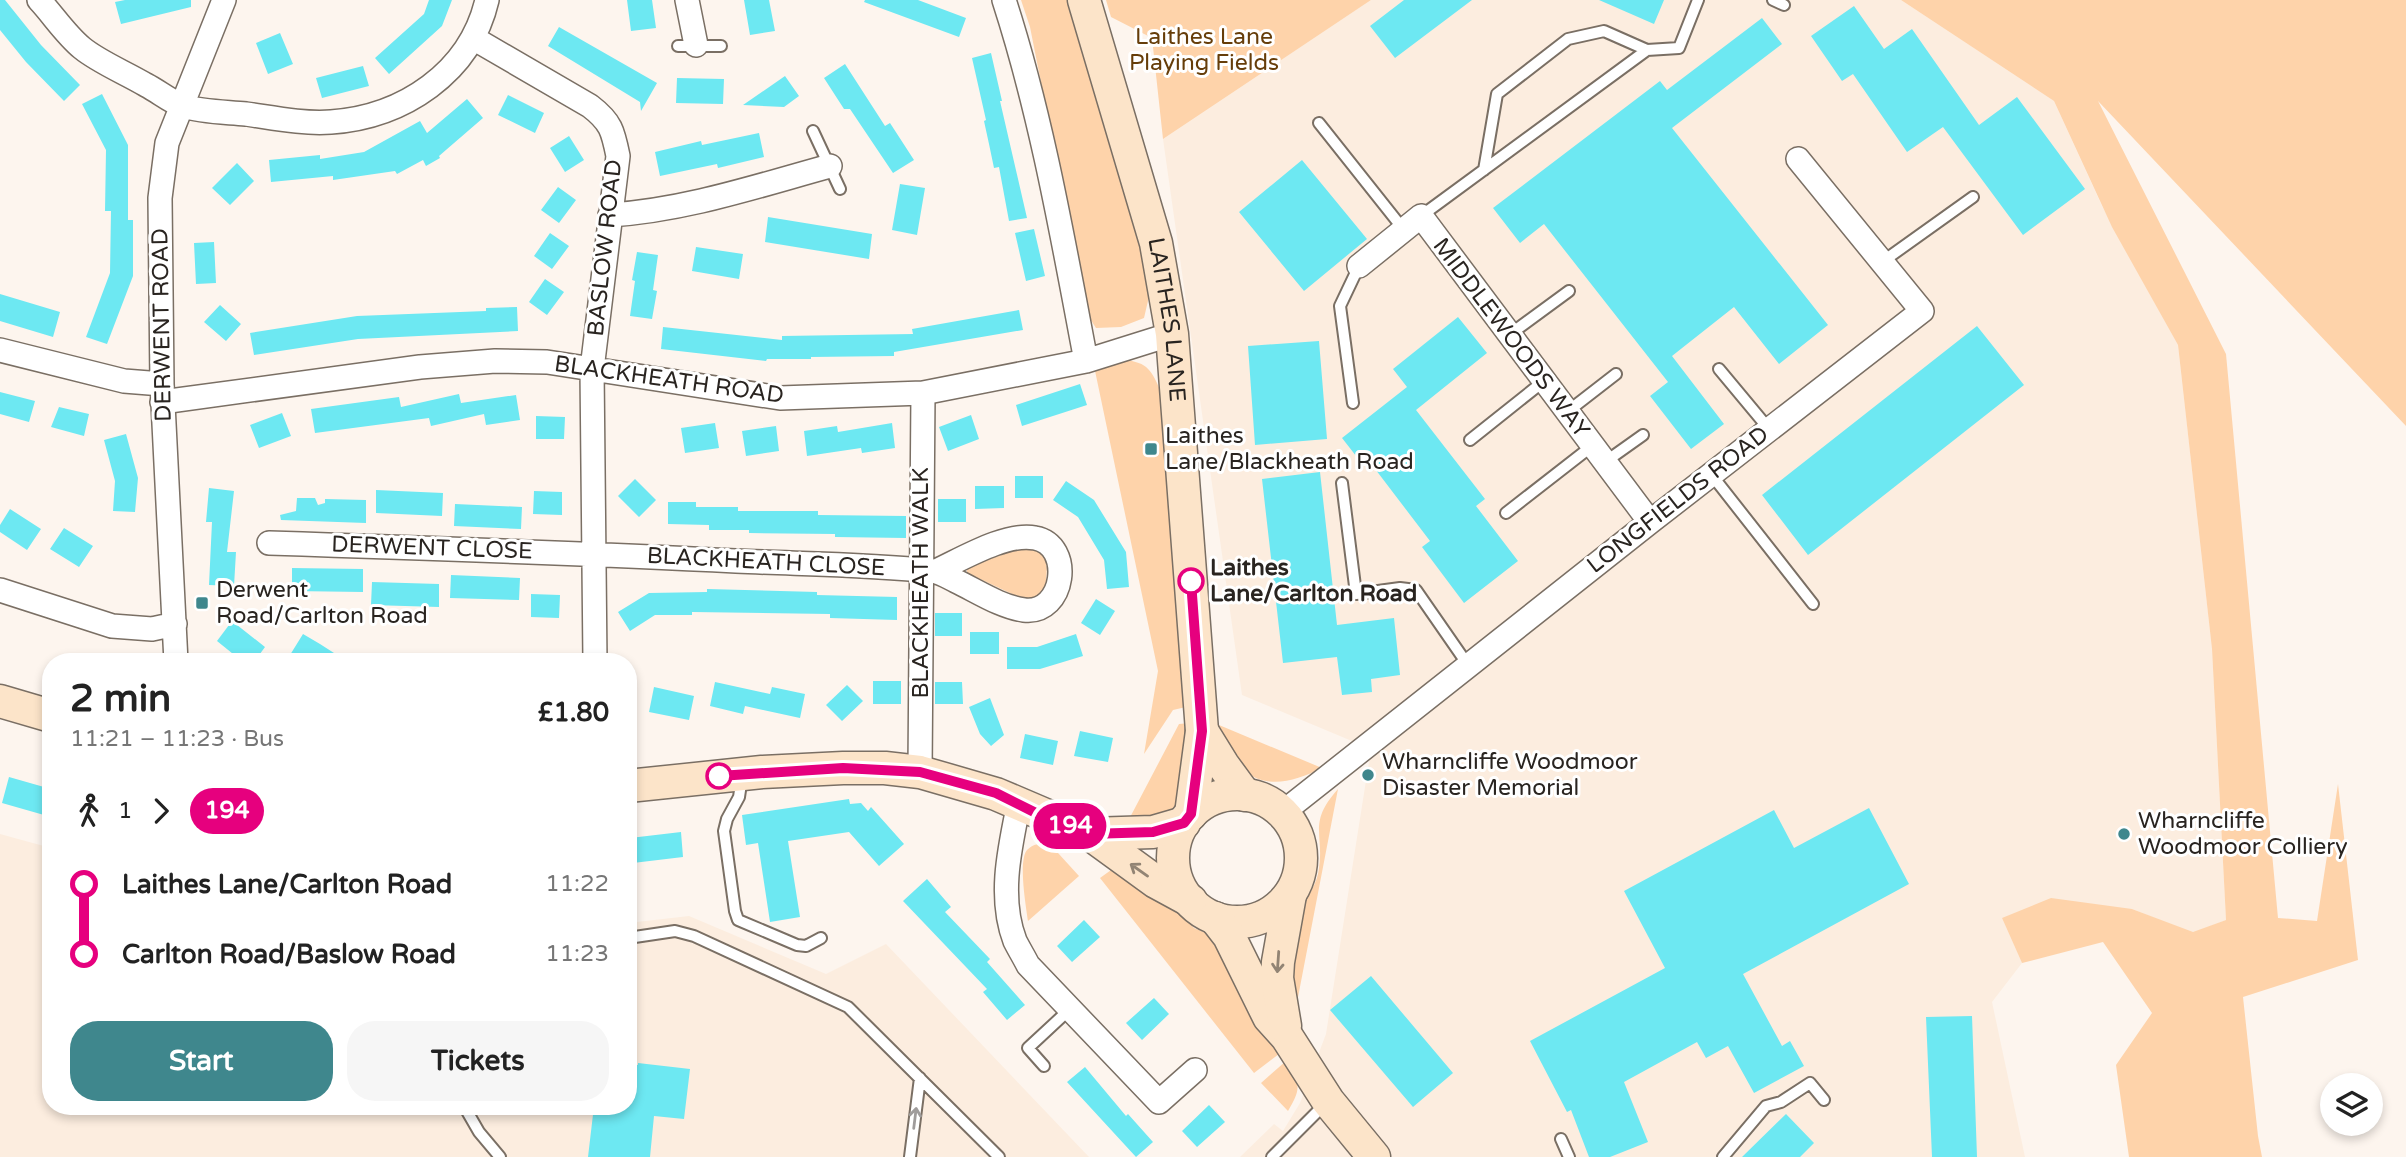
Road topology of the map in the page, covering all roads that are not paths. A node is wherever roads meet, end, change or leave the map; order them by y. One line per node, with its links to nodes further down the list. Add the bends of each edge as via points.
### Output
1 (39, 0): 14 (street, via 82,48)
2 (223, 0): 14 (street, DERWENT ROAD)
3 (487, 0): 10 (street)
4 (687, 0): 11 (street)
5 (1004, 0): 30 (street, via 1023,59)
6 (1084, 0): 27 (main road, LAITHES LANE, via 1156,243)
7 (1698, 0): 13 (lane, via 1679,48)
8 (1773, 0): 9 (lane)
9 (1784, 5)
10 (472, 38): 14 (street, via 455,63 412,100 360,118 301,121); 22 (street, BASLOW ROAD, via 606,118 618,156)
11 (687, 46): 12 (lane)
12 (722, 46)
13 (1647, 50): 19 (lane); 19 (lane, via 1604,31 1568,39 1497,94)
14 (183, 105): 35 (street, DERWENT ROAD, via 167,143 160,198)
15 (1319, 123): 23 (lane)
16 (813, 131): 18 (lane)
17 (1798, 159): 24 (street, LONGFIELDS ROAD)
18 (830, 166): 20 (lane); 22 (street, via 700,202)
19 (1483, 170): 23 (lane)
20 (840, 189)
21 (1973, 197): 24 (lane)
22 (610, 215): 31 (street, BASLOW ROAD)
23 (1412, 223): 25 (street, MIDDLEWOODS WAY); 28 (street, MIDDLEWOODS WAY)
24 (1882, 262): 39 (street, LONGFIELDS ROAD, via 1922,311)
25 (1359, 266): 37 (lane, via 1340,306)
26 (1569, 291): 28 (lane)
27 (1172, 334): 30 (street, BLACKHEATH ROAD); 58 (main road, LAITHES LANE)
28 (1509, 335): 34 (street, MIDDLEWOODS WAY)
29 (0, 350): 35 (street, BLACKHEATH ROAD)
30 (1086, 361): 36 (street, BLACKHEATH ROAD)
31 (592, 369): 35 (street, BLACKHEATH ROAD, via 495,361); 36 (street, BLACKHEATH ROAD, via 780,398); 48 (street, BASLOW ROAD)
32 (1719, 369): 39 (lane)
33 (1616, 374): 38 (lane)
34 (1544, 380): 38 (street, MIDDLEWOODS WAY); 41 (lane)
35 (162, 393): 52 (street, DERWENT ROAD)
36 (923, 393): 49 (street, BLACKHEATH WALK)
37 (1353, 403)
38 (1567, 412): 42 (street, MIDDLEWOODS WAY)
39 (1769, 429): 43 (street, LONGFIELDS ROAD)
40 (1643, 435): 42 (lane)
41 (1470, 440)
42 (1599, 454): 45 (lane); 46 (street, MIDDLEWOODS WAY)
43 (1711, 474): 46 (street, LONGFIELDS ROAD); 51 (lane)
44 (1342, 483): 55 (lane, via 1356,594 1416,590)
45 (1506, 513)
46 (1650, 522): 55 (street, LONGFIELDS ROAD)
47 (269, 543): 48 (street, DERWENT CLOSE)
48 (595, 554): 49 (street, BLACKHEATH CLOSE); 54 (street, BASLOW ROAD)
49 (929, 571): 49 (street, BLACKHEATH CLOSE, via 995,544 1036,538 1050,545 1061,572 1051,602 1024,610); 59 (street, BLACKHEATH WALK)
50 (0, 590): 52 (street, via 113,626 152,629)
51 (1813, 604)
52 (175, 624): 53 (street, DERWENT ROAD)
53 (177, 653)
54 (595, 653)
55 (1468, 665): 64 (street, LONGFIELDS ROAD)
56 (0, 701): 57 (main road)
57 (42, 713)
58 (1202, 731): 62 (main road, LAITHES LANE); 65 (main road, LAITHES LANE)
59 (920, 772): 60 (main road, via 843,768); 63 (main road)
60 (743, 774): 61 (main road); 70 (lane, via 724,831 738,920 797,945)
61 (637, 785)
62 (1245, 795): 64 (main road); 65 (main road, via 1211,800)
63 (1019, 803): 66 (main road); 71 (street, via 1009,849 1010,921 1028,965)
64 (1282, 813): 67 (main road, via 1300,844 1298,879)
65 (1188, 818): 66 (main road, via 1153,832); 68 (main road, via 1176,842 1174,863 1179,884)
66 (1090, 834): 68 (main road, one-way to 66)
67 (1290, 895): 68 (main road, via 1278,908 1248,922 1231,922); 72 (main road, one-way to 72, via 1277,978)
68 (1203, 910): 72 (main road, via 1229,936 1269,1017)
69 (637, 937): 75 (lane, via 675,931 694,936 848,1007)
70 (821, 938)
71 (1070, 1009): 73 (lane, via 1028,1048); 74 (street, via 1159,1102)
72 (1287, 1037): 77 (main road)
73 (1044, 1066)
74 (1195, 1070)
75 (920, 1078): 81 (lane, one-way to 75); 82 (lane)
76 (1824, 1100): 86 (lane, via 1810,1083 1766,1106)
77 (1328, 1101): 83 (lane); 84 (main road)
78 (469, 1115): 80 (lane)
79 (1561, 1139): 85 (lane)
80 (500, 1157)
81 (910, 1157)
82 (999, 1157)
83 (1272, 1157)
84 (1374, 1157)
85 (1569, 1157)
86 (1723, 1157)

